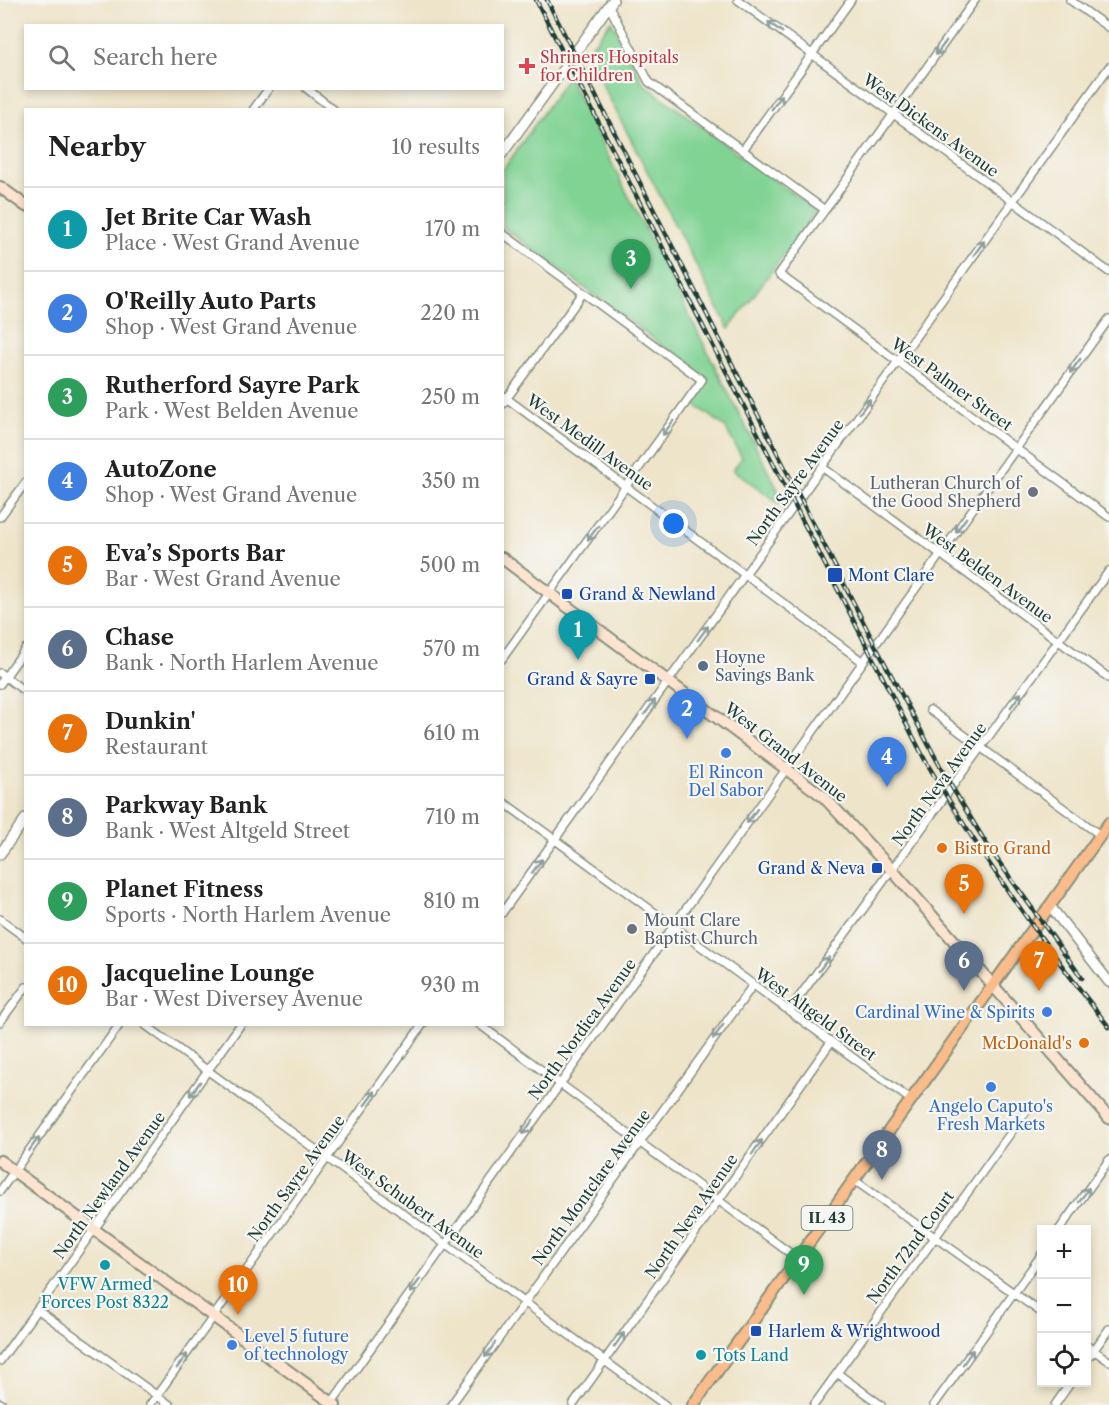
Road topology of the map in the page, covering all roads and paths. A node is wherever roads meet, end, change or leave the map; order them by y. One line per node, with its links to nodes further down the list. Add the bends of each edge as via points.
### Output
1 (738, 0): 7 (street, West Dickens Avenue, one-way to 1)
2 (851, 0): 7 (street)
3 (975, 0): 13 (street, one-way to 13)
4 (1070, 0): 6 (street)
5 (611, 3): 14 (street, via 649,82); 15 (street)
6 (1109, 28)
7 (812, 54): 13 (street, West Dickens Avenue); 14 (street, one-way to 7)
8 (1109, 67): 17 (street, North Sayre Avenue)
9 (268, 90): 11 (street)
10 (309, 90): 12 (street)
11 (255, 108)
12 (331, 108)
13 (893, 114): 17 (street, West Dickens Avenue); 19 (street)
14 (743, 150): 19 (street)
15 (504, 151)
16 (0, 187): 18 (main road)
17 (1012, 201): 21 (street, West Dickens Avenue); 24 (street, North Sayre Avenue, one-way to 17)
18 (24, 205)
19 (825, 210): 24 (street, West Palmer Street, via 779,274)
20 (504, 234): 22 (street)
21 (1109, 272)
22 (583, 293): 25 (street); 29 (street, one-way to 29, via 702,380)
23 (1109, 319): 26 (street, North Nordica Avenue, one-way to 26)
24 (898, 361): 26 (street, West Palmer Street); 27 (street, North Sayre Avenue, one-way to 24)
25 (504, 400): 29 (street, West Medill Avenue)
26 (1016, 448): 31 (street, West Palmer Street); 32 (street, North Nordica Avenue, one-way to 32)
27 (822, 467): 32 (street, West Belden Avenue); 35 (street, North Sayre Avenue)
28 (24, 485): 30 (street)
29 (627, 486): 35 (street, West Medill Avenue); 36 (street, one-way to 36)
30 (0, 517)
31 (1109, 517)
32 (940, 554): 37 (street, West Belden Avenue); 40 (street, North Nordica Avenue)
33 (504, 559): 36 (main road, West Grand Avenue)
34 (1109, 571): 37 (street, North Neva Avenue)
35 (745, 574): 40 (street, West Medill Avenue); 43 (street, North Sayre Avenue, one-way to 35)
36 (550, 593): 39 (street); 43 (main road, West Grand Avenue)
37 (1058, 642): 42 (street, West Belden Avenue); 47 (street, North Neva Avenue, one-way to 37)
38 (24, 650): 41 (street)
39 (504, 656)
40 (863, 662): 48 (street, North Nordica Avenue)
41 (3, 675): 44 (street); 45 (street)
42 (1109, 678)
43 (669, 681): 48 (main road, West Grand Avenue); 53 (street, North Sayre Avenue, one-way to 43)
44 (0, 684)
45 (24, 691)
46 (930, 710): 47 (street)
47 (982, 748): 52 (street); 55 (street, North Neva Avenue)
48 (787, 768): 55 (main road, West Grand Avenue, via 824,796); 59 (street, North Nordica Avenue, one-way to 59)
49 (504, 802): 53 (street, West Altgeld Street)
50 (24, 821): 54 (street)
51 (1109, 823): 52 (main road, IL 43)
52 (1101, 835): 56 (main road, IL 43)
53 (555, 840): 57 (street, North Sayre Avenue, one-way to 53); 59 (street, West Altgeld Street)
54 (0, 854)
55 (892, 870): 63 (main road, West Grand Avenue); 65 (street, North Neva Avenue, one-way to 55)
56 (1050, 906): 61 (street); 63 (main road, IL 43)
57 (504, 910)
58 (0, 919): 60 (street)
59 (673, 926): 62 (street, West Altgeld Street); 74 (street, North Nordica Avenue)
60 (24, 937)
61 (1109, 982)
62 (753, 985): 65 (street, West Altgeld Street); 78 (street, North Montclare Avenue, one-way to 78)
63 (993, 985): 75 (main road, IL 43); 77 (main road, West Grand Avenue)
64 (24, 990): 66 (street)
65 (789, 1011): 72 (street, West Altgeld Street)
66 (0, 1023)
67 (119, 1026): 82 (street, one-way to 67)
68 (147, 1026): 73 (street, West Schubert Avenue)
69 (240, 1026): 73 (street, North Newland Avenue)
70 (422, 1026): 79 (street, North Sayre Avenue, one-way to 70)
71 (482, 1026): 74 (street)
72 (831, 1042): 75 (street, West Altgeld Street); 85 (street, North Neva Avenue, one-way to 72)
73 (208, 1071): 79 (street, West Schubert Avenue); 87 (street, North Newland Avenue, one-way to 87)
74 (560, 1084): 78 (street); 89 (street, North Nordica Avenue, one-way to 89)
75 (911, 1100): 83 (main road, IL 43)
76 (1030, 1106): 88 (street, North 72nd Court)
77 (1109, 1118)
78 (639, 1143): 85 (street); 93 (street, North Montclare Avenue)
79 (327, 1158): 89 (street, West Schubert Avenue); 96 (street, North Sayre Avenue)
80 (1109, 1160): 86 (street, one-way to 80)
81 (0, 1161): 82 (main road)
82 (14, 1172): 84 (street); 87 (main road)
83 (854, 1180): 88 (street); 90 (main road, IL 43)
84 (0, 1191)
85 (718, 1201): 90 (street); 102 (street, North Neva Avenue, one-way to 85)
86 (1063, 1225)
87 (94, 1230): 94 (street, North Newland Avenue); 96 (main road)
88 (934, 1237): 92 (street); 104 (street, North 72nd Court)
89 (445, 1244): 93 (street, West Schubert Avenue); 107 (street, North Nordica Avenue, one-way to 107)
90 (798, 1259): 113 (main road, IL 43)
91 (1037, 1260): 92 (street)
92 (1014, 1293): 95 (street); 116 (street, one-way to 92)
93 (524, 1302): 102 (street, West Schubert Avenue); 110 (street, North Montclare Avenue, one-way to 110)
94 (37, 1309): 101 (street, North Newland Avenue); 106 (street)
95 (1037, 1310)
96 (213, 1317): 106 (street, North Sayre Avenue, one-way to 96); 107 (main road)
97 (1109, 1329): 99 (street)
98 (1091, 1348): 99 (street)
99 (1094, 1350): 100 (street); 103 (street)
100 (1091, 1354)
101 (0, 1360)
102 (604, 1361): 111 (street, North Neva Avenue); 112 (street, West Schubert Avenue)
103 (1109, 1361)
104 (837, 1373): 114 (street, North 72nd Court); 115 (street)
105 (1068, 1387): 117 (street)
106 (157, 1396): 108 (street, North Sayre Avenue); 109 (street)
107 (332, 1404)
108 (150, 1405)
109 (170, 1405)
110 (451, 1405)
111 (573, 1405)
112 (665, 1405)
113 (693, 1405)
114 (814, 1405)
115 (881, 1405)
116 (934, 1405)
117 (1055, 1405)

